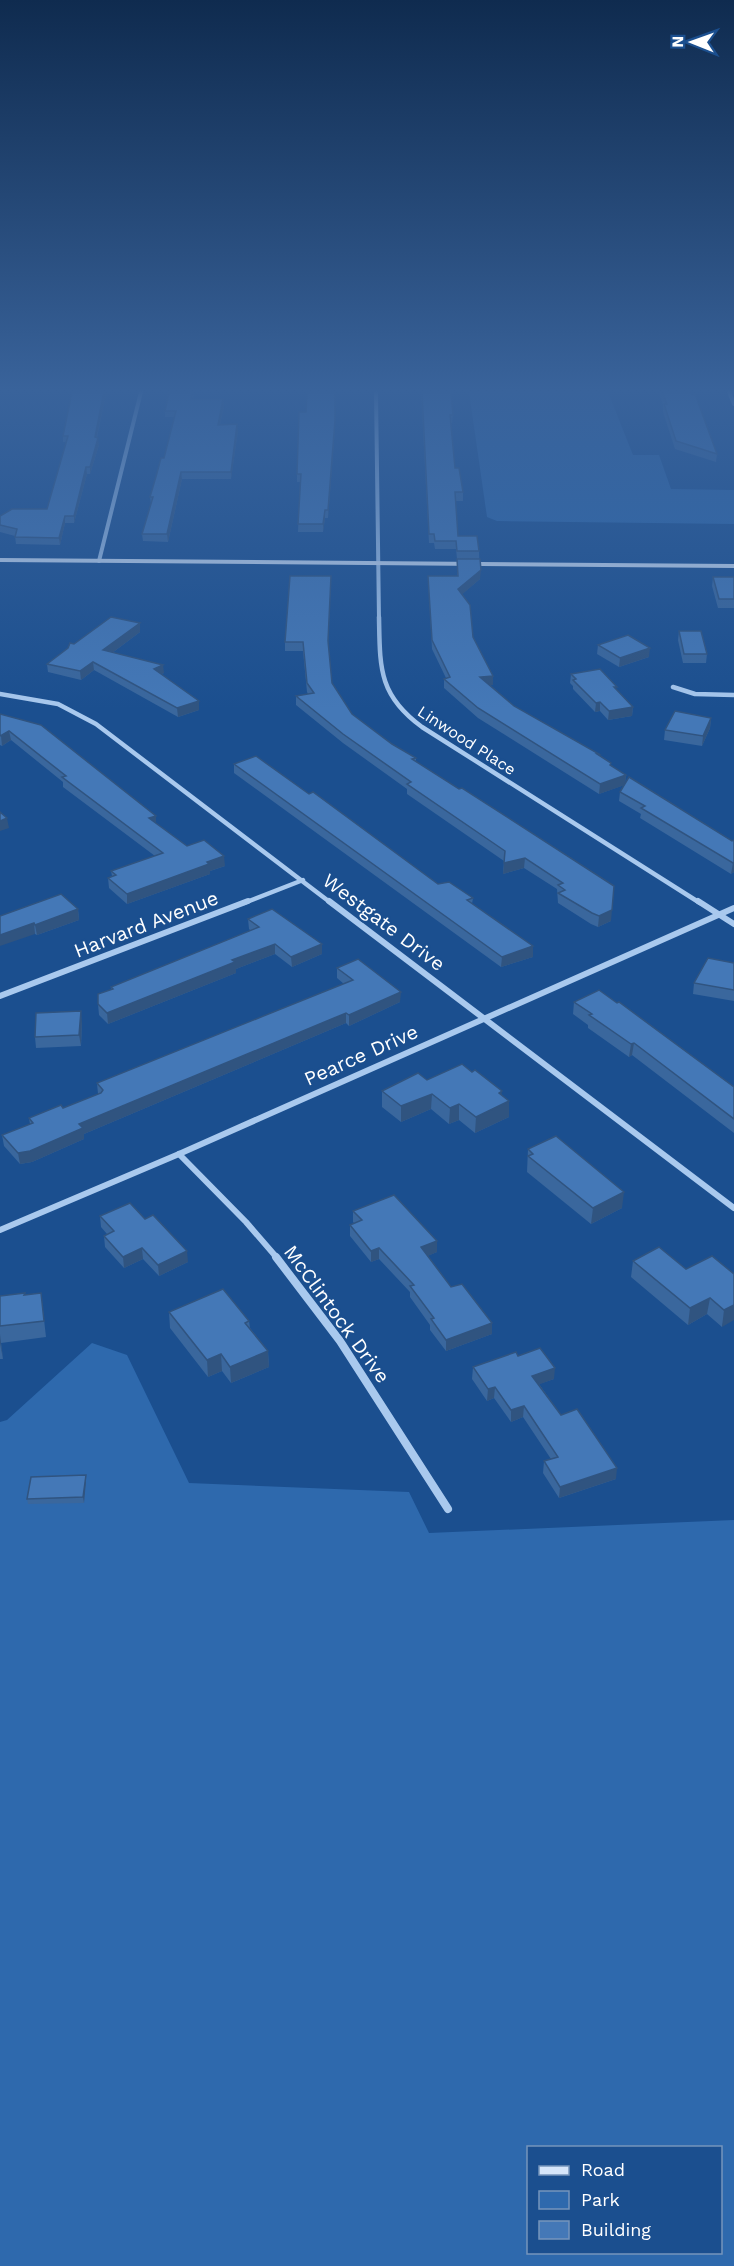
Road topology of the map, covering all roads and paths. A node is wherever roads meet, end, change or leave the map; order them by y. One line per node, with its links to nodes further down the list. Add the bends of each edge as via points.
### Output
1 (115, 498): 4 (street)
2 (377, 498): 5 (street, Linwood Place)
3 (0, 560): 4 (main road)
4 (99, 561): 5 (main road)
5 (378, 563): 6 (main road); 12 (street, Linwood Place, via 381,675 384,687 400,708 422,727)
6 (734, 566)
7 (673, 687): 9 (street, via 695,694)
8 (0, 694): 10 (street, Westgate Drive, via 52,703 96,724)
9 (734, 695)
10 (303, 880): 14 (street, Harvard Avenue); 15 (street, Westgate Drive)
11 (734, 908): 12 (street, Pearce Drive)
12 (719, 915): 13 (street, Linwood Place); 15 (street, Pearce Drive)
13 (734, 924)
14 (0, 996)
15 (485, 1018): 16 (street, Pearce Drive); 17 (street, Westgate Drive)
16 (179, 1154): 18 (street, Pearce Drive); 19 (street, McClintock Drive, via 267,1246 322,1316 370,1384)
17 (734, 1208)
18 (0, 1230)
19 (448, 1509)

